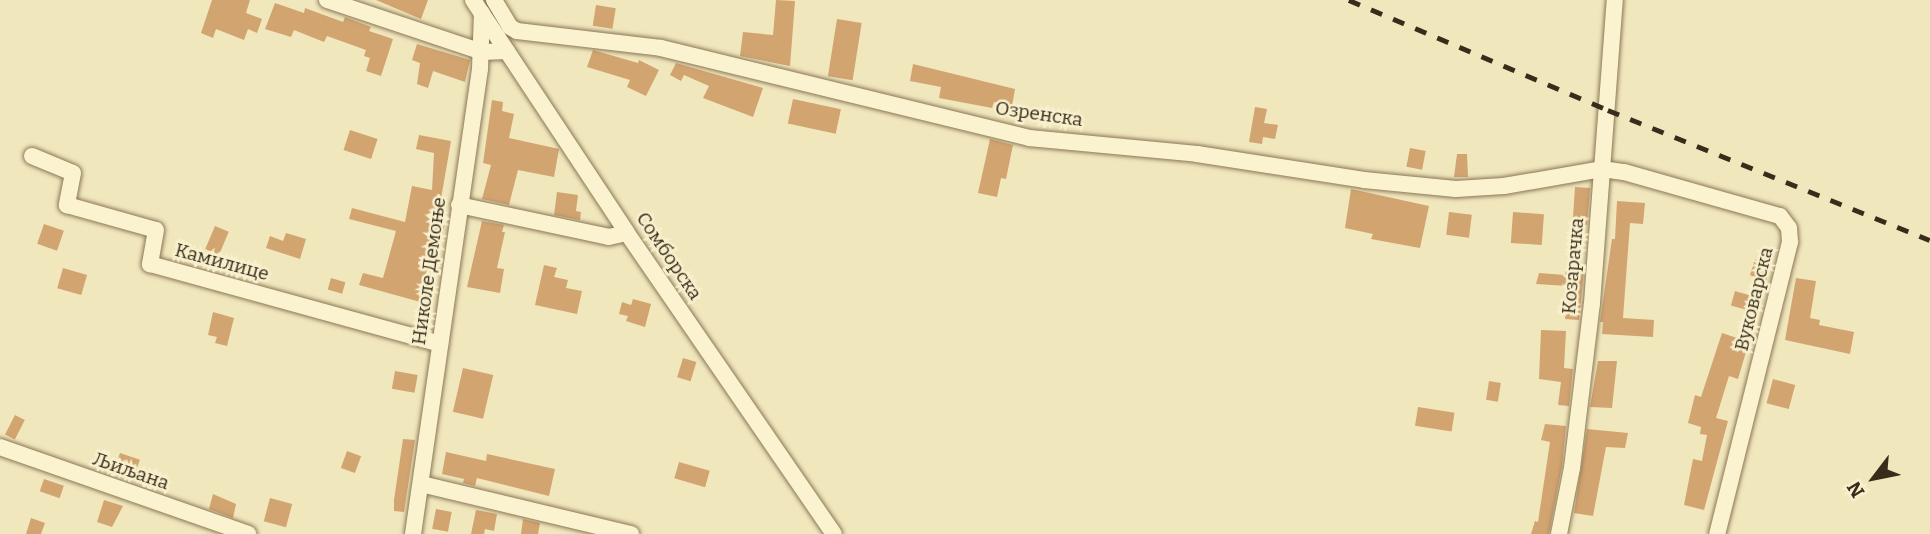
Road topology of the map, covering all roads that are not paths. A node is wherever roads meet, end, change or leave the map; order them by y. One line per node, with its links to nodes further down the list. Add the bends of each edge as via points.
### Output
1 (327, 0): 6 (street)
2 (494, 0): 8 (street, Озренска, via 517,32 662,48 1029,138 1197,154 1456,189 1504,186)
3 (1615, 0): 8 (street, Козарачка)
4 (477, 6): 5 (street, Сомборска); 6 (street, Николе Демоње)
5 (508, 51): 6 (street); 10 (street, Сомборска)
6 (482, 52): 9 (street, Николе Демоње)
7 (32, 156): 11 (street, Камилице, via 73,173 67,205 156,230 150,264)
8 (1602, 169): 18 (street, Козарачка, via 1592,303 1572,468); 19 (street, Вуковарска, via 1780,216 1789,228 1790,242)
9 (459, 205): 10 (street, via 609,237); 11 (street, Николе Демоње)
10 (627, 233): 17 (street, Сомборска)
11 (440, 344): 13 (street, Николе Демоње)
12 (0, 447): 14 (street, Љиљана)
13 (421, 485): 15 (street, Николе Демоње); 16 (street)
14 (248, 534)
15 (413, 534)
16 (631, 534)
17 (834, 534)
18 (1559, 534)
19 (1717, 534)

